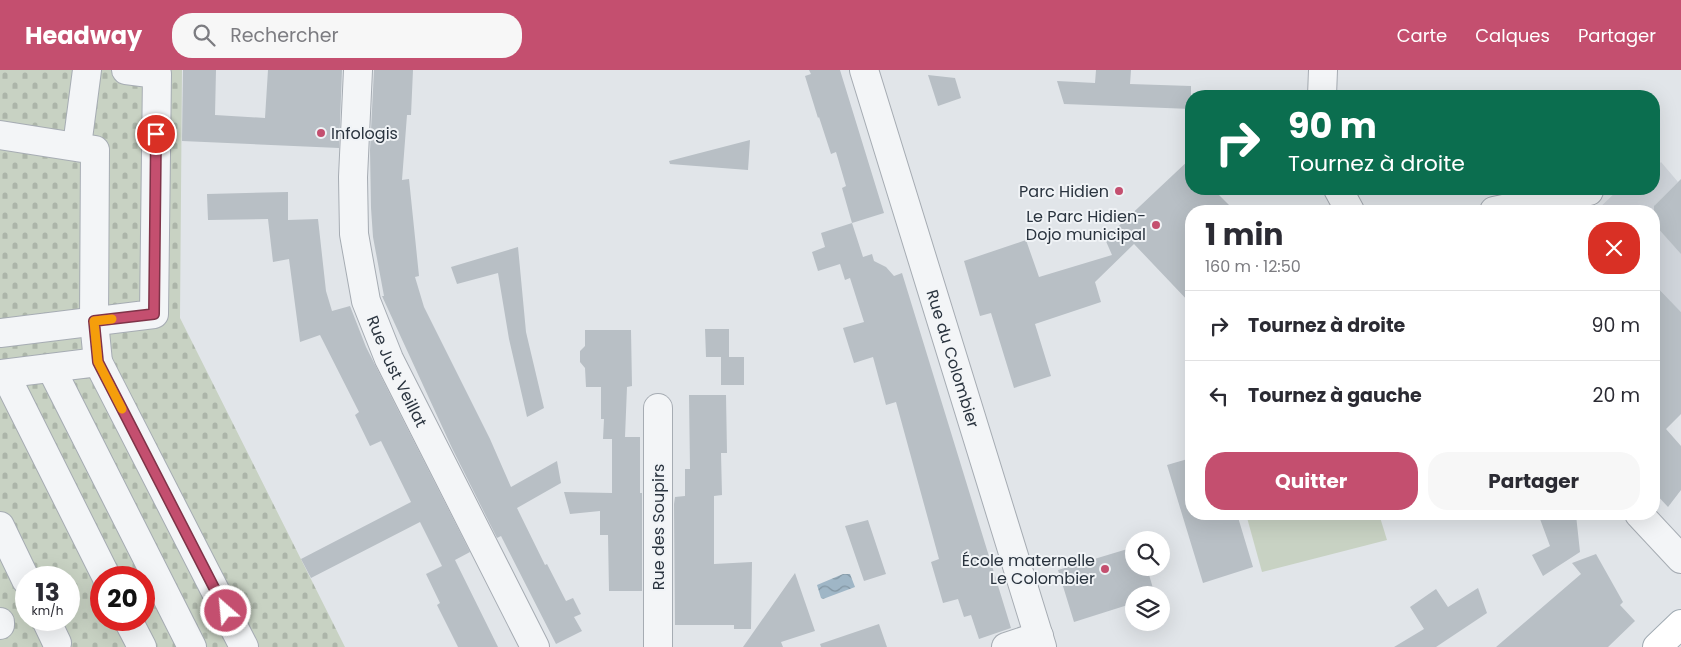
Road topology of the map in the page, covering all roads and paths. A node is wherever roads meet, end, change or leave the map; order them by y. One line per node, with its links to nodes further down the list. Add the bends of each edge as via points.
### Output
1 (87, 70): 8 (street)
2 (126, 70): 11 (street, via 158,74 154,314)
3 (358, 70): 28 (street, Rue Just Veillat, via 354,234 366,301 393,367)
4 (864, 70): 24 (street, Rue du Colombier)
5 (1323, 70): 6 (street)
6 (1322, 90)
7 (0, 135): 8 (street)
8 (77, 146): 11 (street, via 95,150)
9 (1570, 195): 10 (street)
10 (1522, 205)
11 (94, 321): 12 (street); 13 (street)
12 (0, 333)
13 (98, 362): 14 (street); 27 (street)
14 (51, 368): 15 (street); 26 (street)
15 (3, 374): 21 (street)
16 (658, 408): 29 (street, Rue des Soupirs)
17 (1645, 520): 19 (street)
18 (0, 526): 20 (street)
19 (1681, 559)
20 (19, 566)
21 (101, 566)
22 (1681, 624): 31 (main road)
23 (134, 631): 25 (street)
24 (1040, 642): 30 (street)
25 (142, 647)
26 (192, 647)
27 (244, 647)
28 (535, 647)
29 (658, 647)
30 (1006, 647)
31 (1657, 647)

